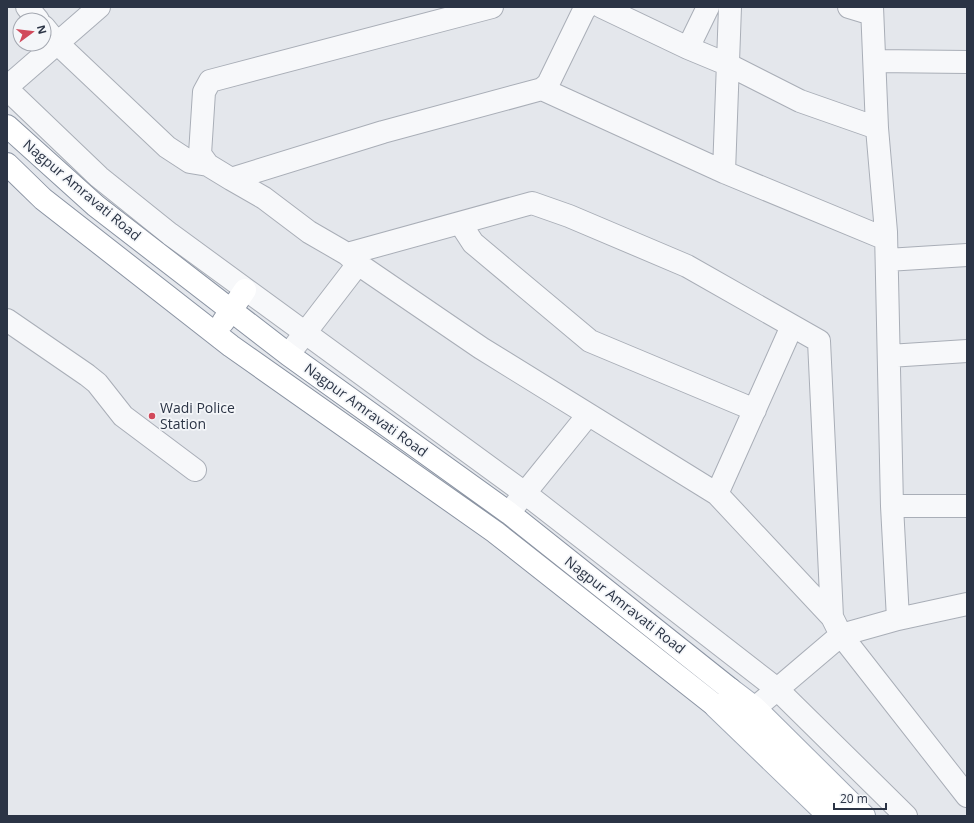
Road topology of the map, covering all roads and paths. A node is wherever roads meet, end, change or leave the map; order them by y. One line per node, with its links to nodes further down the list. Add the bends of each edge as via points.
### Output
1 (99, 7): 9 (street)
2 (492, 7): 21 (street, via 210,81 204,92 200,154)
3 (587, 7): 17 (street, via 548,84)
4 (602, 7): 11 (street)
5 (708, 7): 11 (street)
6 (730, 7): 15 (street)
7 (849, 7): 8 (street)
8 (872, 10): 13 (street)
9 (52, 34)
10 (52, 36): 21 (street, via 167,147 190,162)
11 (688, 48): 15 (street)
12 (37, 52): 16 (street)
13 (875, 61): 14 (street); 19 (street)
14 (967, 62)
15 (729, 65): 19 (street, via 800,101); 22 (street)
16 (7, 88): 29 (street, via 105,182)
17 (542, 89): 22 (street); 23 (street, via 383,132)
18 (7, 126): 30 (main road, Nagpur Amravati Road, via 96,206)
19 (877, 128): 25 (street)
20 (7, 164): 33 (main road, Nagpur Amravati Road, via 43,199)
21 (208, 165): 23 (street)
22 (724, 172): 25 (street)
23 (231, 179): 27 (street, via 264,198 310,232)
24 (460, 223): 27 (street); 32 (street, via 532,203 687,266); 38 (street, via 473,243 590,341)
25 (886, 239): 28 (street)
26 (967, 255): 28 (street)
27 (353, 259): 34 (street); 39 (street, via 481,348)
28 (886, 260): 37 (street)
29 (246, 290): 30 (main road); 34 (street)
30 (231, 310): 33 (main road); 36 (main road, Nagpur Amravati Road)
31 (7, 320): 40 (street, via 88,375 123,416)
32 (792, 326): 38 (street); 48 (street, via 819,341)
33 (214, 333): 50 (main road, Nagpur Amravati Road, via 495,532)
34 (304, 334): 36 (street); 41 (street)
35 (967, 351): 37 (street)
36 (289, 355): 45 (main road, Nagpur Amravati Road)
37 (889, 356): 43 (street)
38 (755, 410): 42 (street)
39 (588, 414): 41 (street); 42 (street)
40 (195, 470)
41 (526, 494): 45 (street); 49 (street)
42 (717, 494): 48 (street)
43 (892, 506): 44 (street); 47 (street)
44 (967, 506)
45 (508, 513): 51 (main road, Nagpur Amravati Road, via 730,689)
46 (967, 604): 47 (street)
47 (898, 619): 48 (street)
48 (836, 626): 49 (street); 52 (street)
49 (777, 688): 51 (street); 56 (street)
50 (712, 703): 51 (main road, Nagpur Amravati Road); 53 (main road, Nagpur Amravati Road)
51 (751, 714): 54 (main road); 55 (main road, Nagpur Amravati Road)
52 (967, 796)
53 (829, 816)
54 (846, 816)
55 (864, 816)
56 (906, 816)

